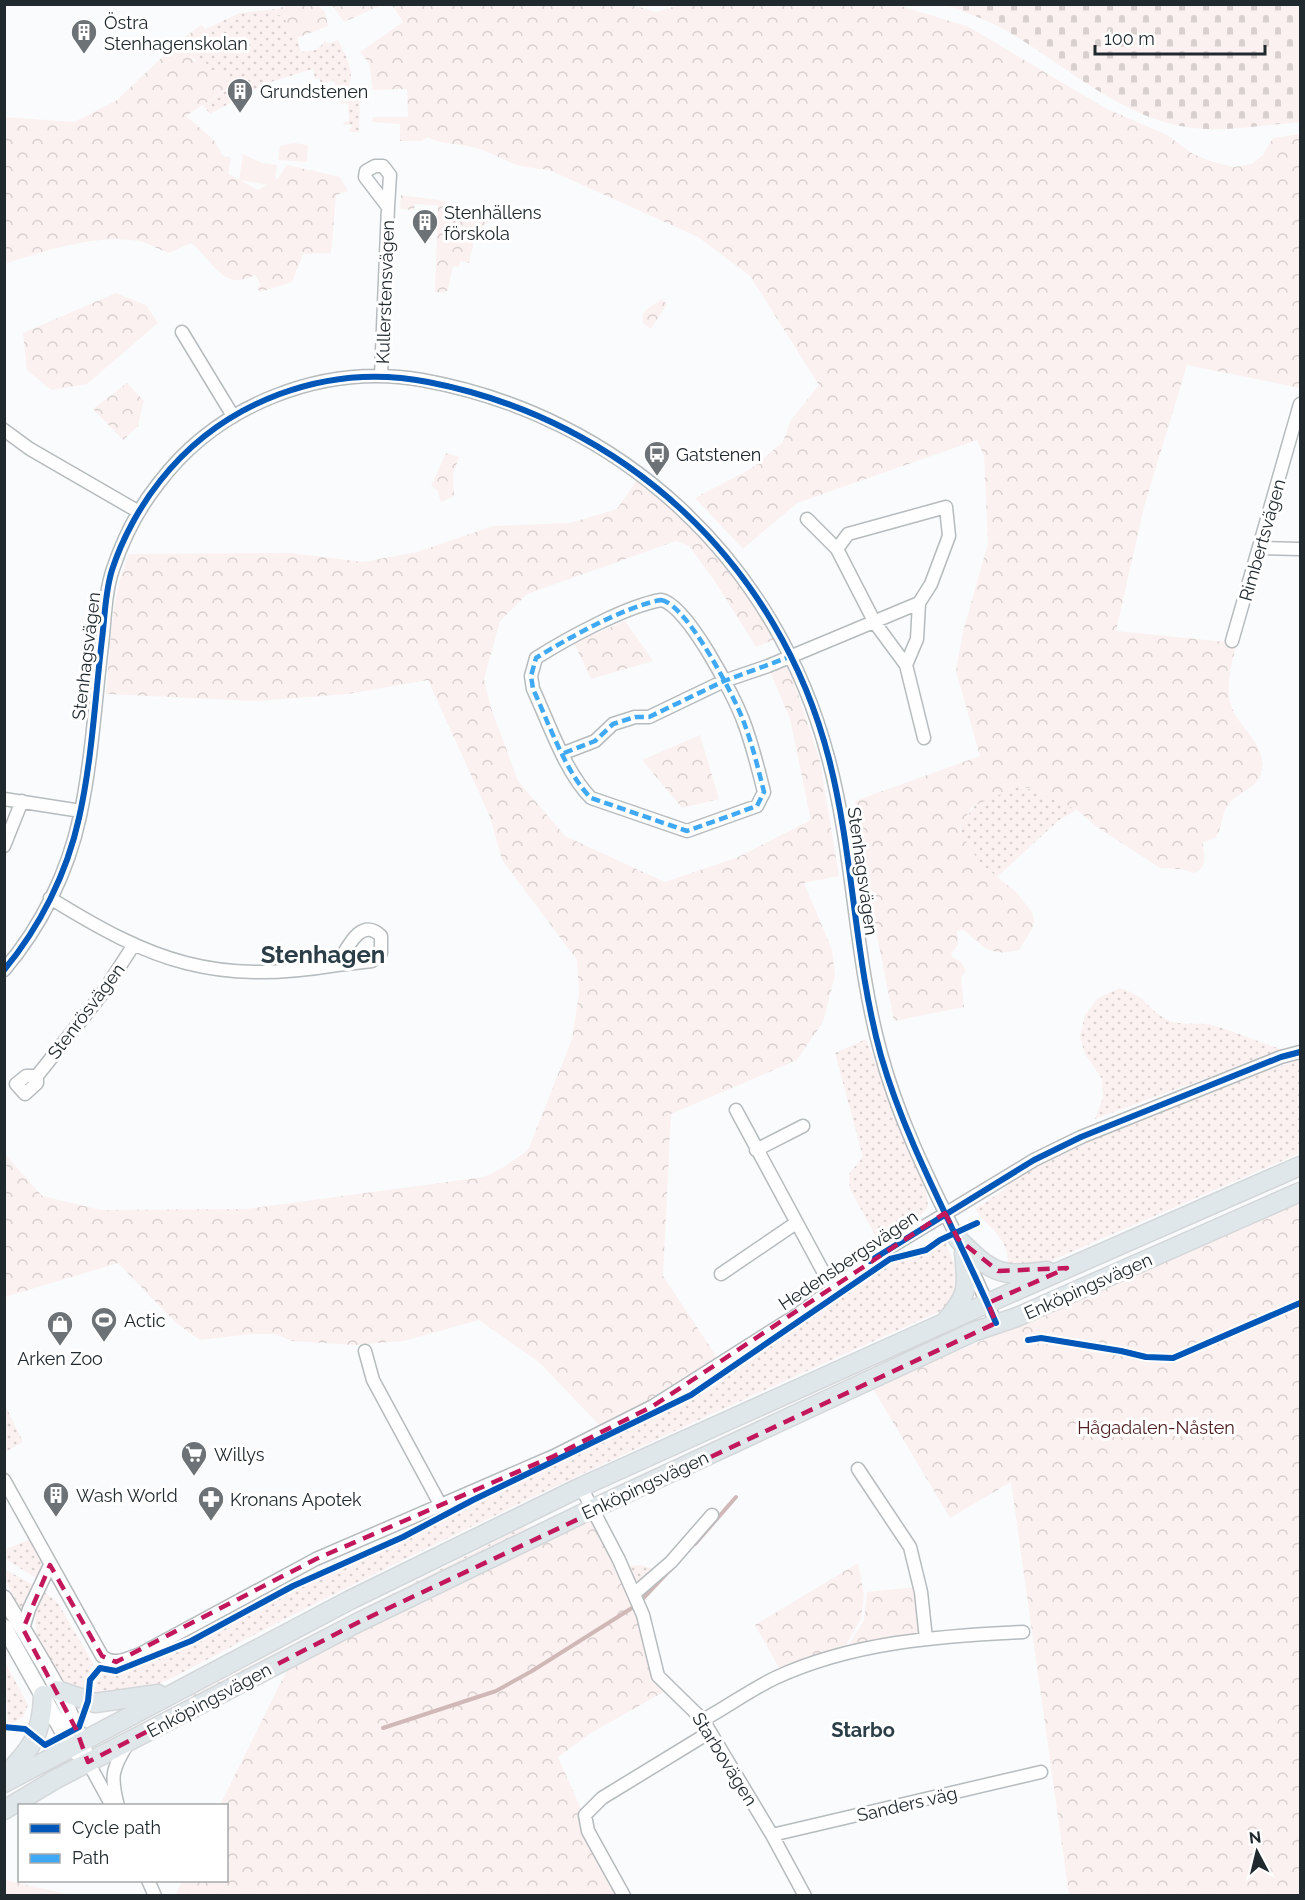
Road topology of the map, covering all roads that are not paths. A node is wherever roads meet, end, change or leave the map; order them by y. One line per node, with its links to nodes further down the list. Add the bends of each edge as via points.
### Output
1 (388, 207): 3 (street, Kullerstensvägen)
2 (182, 332): 5 (street)
3 (381, 376): 5 (street, Stenhagsvägen, via 300,387); 15 (street, Stenhagsvägen, via 433,382 504,402 598,445 666,494 693,519 766,610)
4 (1300, 405): 9 (street, Rimbertsvägen)
5 (233, 416): 7 (street, Stenhagsvägen, via 178,460)
6 (4, 430): 7 (street)
7 (139, 512): 22 (street, Stenhagsvägen, via 112,569)
8 (807, 519): 10 (street)
9 (1260, 548): 11 (street); 14 (street, Rimbertsvägen)
10 (837, 549): 12 (street, via 848,534 945,507 949,536 931,584); 13 (street)
11 (1300, 549)
12 (919, 603): 13 (street); 16 (street, via 917,639)
13 (875, 623): 15 (street); 16 (street)
14 (1232, 641)
15 (792, 656): 17 (street); 35 (street, Stenhagsvägen, via 829,761 862,968 880,1053 896,1106)
16 (906, 665): 18 (street)
17 (724, 681): 19 (street, via 649,717 613,724 595,741); 19 (street, via 701,640 667,601 653,602 621,615 536,658 532,668 533,689); 19 (street, via 743,719 764,792 757,806 687,831 591,798 580,786)
18 (924, 738)
19 (564, 753)
20 (4, 799): 21 (street)
21 (22, 801): 22 (street); 23 (street)
22 (81, 811): 24 (street, Stenhagsvägen)
23 (4, 846)
24 (50, 898): 25 (street, Stenrösvägen); 27 (street, Stenhagsvägen, via 25,945)
25 (133, 946): 26 (street, Stenrösvägen, via 164,958 218,970 270,974); 29 (street, Stenrösvägen, via 102,994)
26 (337, 965)
27 (4, 970)
28 (1300, 1052): 35 (street, Hedensbergsvägen, via 1081,1137)
29 (37, 1076)
30 (736, 1110): 32 (street)
31 (803, 1126): 32 (street)
32 (756, 1150): 36 (street)
33 (1300, 1166): 38 (main road, Enköpingsvägen)
34 (1300, 1192): 43 (main road, Enköpingsvägen)
35 (945, 1213): 37 (street, Stenhagsvägen); 40 (street, Hedensbergsvägen)
36 (796, 1223): 39 (street); 40 (street)
37 (961, 1245): 38 (main road, via 998,1272 1025,1274); 41 (street, Stenhagsvägen); 42 (main road, via 966,1293)
38 (1067, 1268): 41 (main road, Enköpingsvägen)
39 (721, 1274)
40 (832, 1288): 48 (street, Hedensbergsvägen, via 798,1314 645,1410 554,1456)
41 (988, 1303): 42 (main road, Enköpingsvägen); 43 (street, Stenhagsvägen)
42 (943, 1323): 47 (main road, Enköpingsvägen)
43 (996, 1323): 49 (main road, Enköpingsvägen)
44 (365, 1351): 48 (street, via 373,1380)
45 (858, 1469): 57 (street, via 910,1546 921,1592)
46 (4, 1480): 51 (street, Hedensbergsvägen)
47 (581, 1487): 49 (street, Starbovägen); 58 (main road, Enköpingsvägen)
48 (440, 1504): 51 (street, Hedensbergsvägen, via 316,1559 140,1654 116,1662 102,1656)
49 (592, 1509): 52 (street, Starbovägen); 62 (main road, Enköpingsvägen, via 359,1622)
50 (712, 1515): 52 (street, via 671,1562)
51 (50, 1565): 55 (street)
52 (634, 1594): 60 (street, Starbovägen, via 649,1632 658,1676)
53 (4, 1598): 55 (street)
54 (4, 1626): 59 (street)
55 (22, 1629): 59 (street)
56 (1023, 1632): 57 (street)
57 (926, 1639): 60 (street, via 882,1645 808,1665 774,1679)
58 (174, 1691): 59 (main road, via 94,1703); 63 (main road, Enköpingsvägen)
59 (50, 1692): 63 (street); 66 (main road, via 36,1738)
60 (703, 1720): 61 (street, Starbovägen)
61 (710, 1732): 71 (street, Starbovägen); 74 (street, via 602,1798 585,1815 588,1831)
62 (129, 1742): 64 (main road, Enköpingsvägen); 69 (street, via 112,1773)
63 (77, 1745): 64 (street); 67 (main road, Enköpingsvägen)
64 (88, 1762): 68 (street); 70 (main road, Enköpingsvägen)
65 (1041, 1772): 71 (street, Sanders väg)
66 (4, 1776)
67 (4, 1783)
68 (111, 1804)
69 (117, 1804)
70 (4, 1810)
71 (772, 1835): 75 (street, Starbovägen)
72 (148, 1882): 73 (street)
73 (155, 1896)
74 (624, 1896)
75 (805, 1896)

